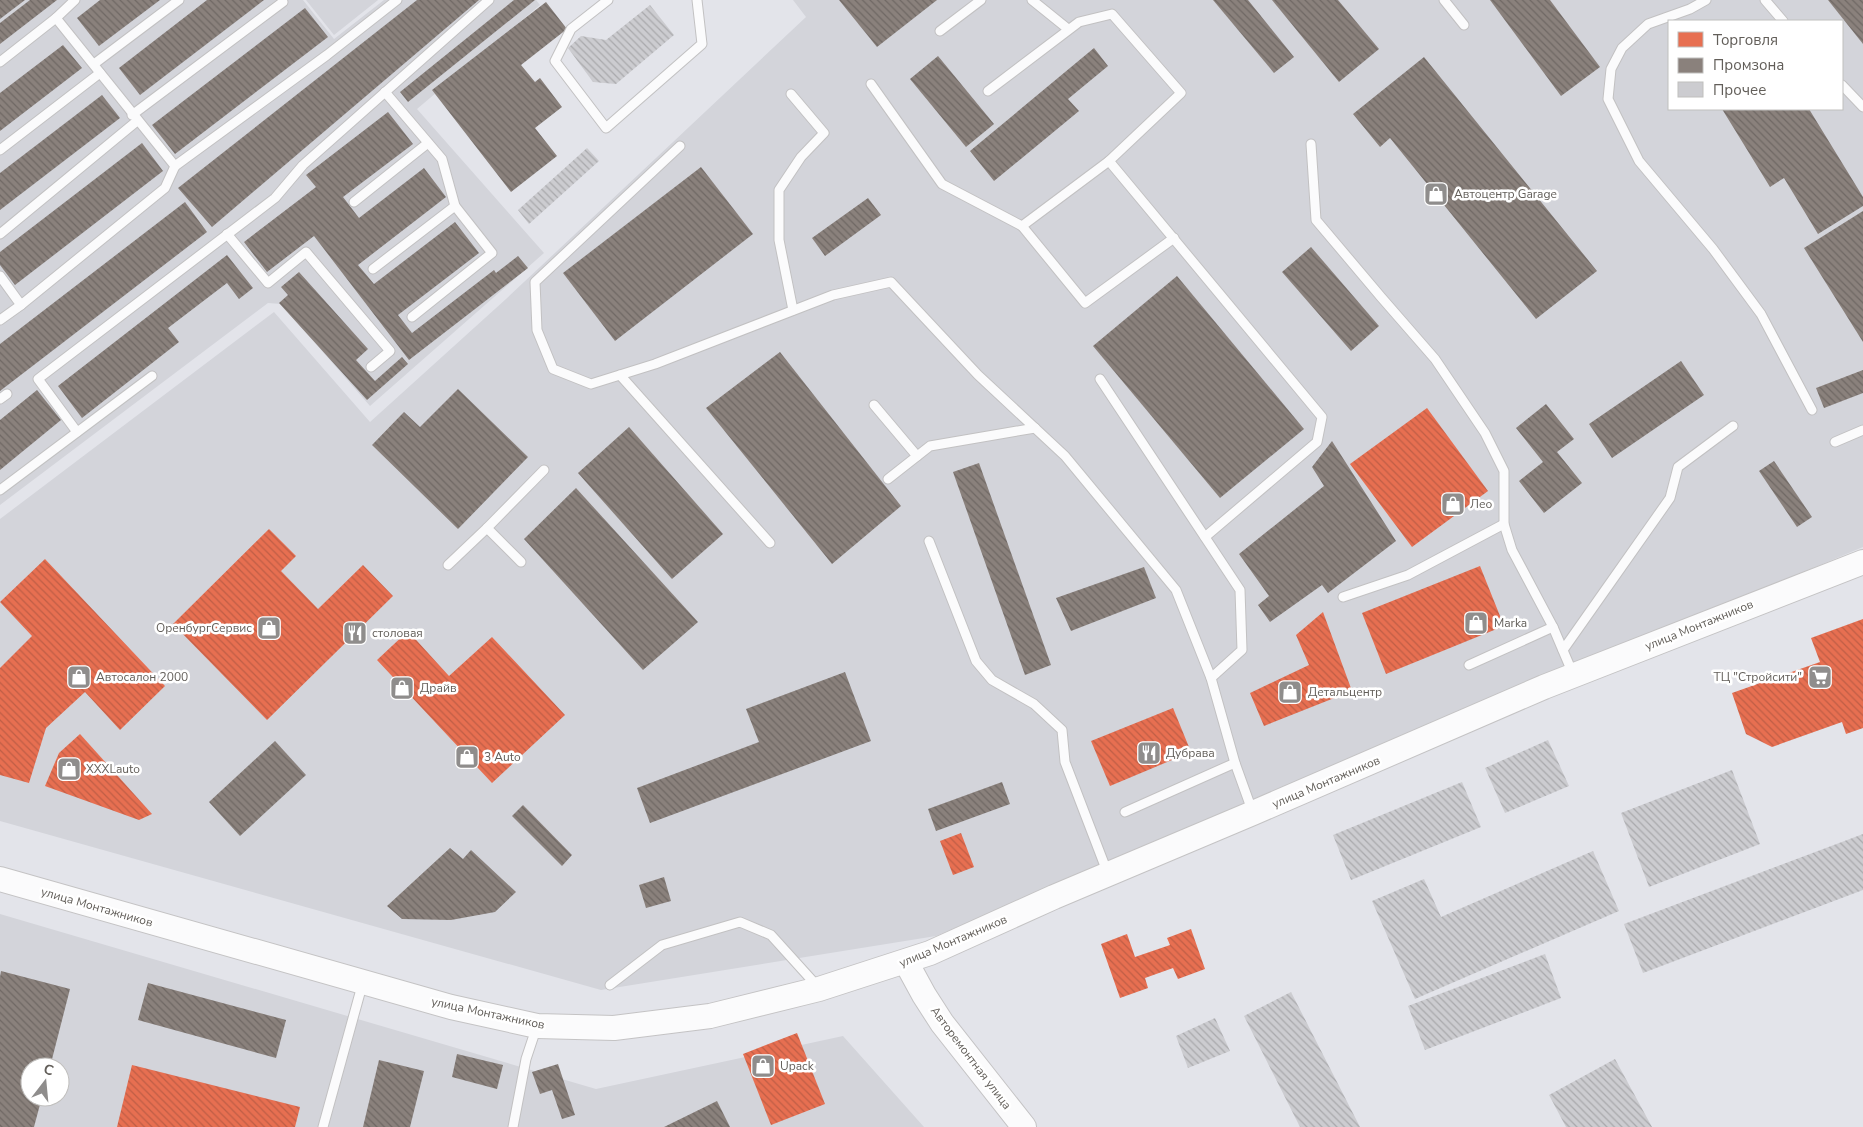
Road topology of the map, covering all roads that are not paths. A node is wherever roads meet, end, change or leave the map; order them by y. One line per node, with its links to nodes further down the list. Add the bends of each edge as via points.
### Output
1 (76, 0): 13 (lane)
2 (180, 0): 19 (lane)
3 (397, 0): 33 (lane)
4 (489, 0): 24 (lane)
5 (608, 0): 6 (lane, via 571,28 555,61 606,128 702,44)
6 (697, 0)
7 (981, 0): 17 (lane)
8 (1032, 0): 16 (lane)
9 (1444, 0): 15 (lane)
10 (1706, 0): 51 (lane, via 1648,24 1622,48 1611,69 1608,99 1639,161 1713,249 1761,314)
11 (1765, 0): 14 (lane)
12 (283, 2): 27 (lane)
13 (56, 18): 18 (lane); 19 (lane)
14 (1782, 20)
15 (1464, 25)
16 (1068, 30): 23 (lane); 32 (lane, via 1079,22 1112,14 1181,93)
17 (940, 31)
18 (0, 62)
19 (94, 64): 20 (lane)
20 (100, 73): 27 (lane); 31 (lane)
21 (871, 84): 36 (lane, via 942,184)
22 (1843, 86): 26 (lane)
23 (988, 91)
24 (385, 92): 28 (lane); 38 (lane, via 303,165 275,198)
25 (791, 94): 43 (lane, via 824,133 801,157 779,190 779,240)
26 (1863, 107)
27 (135, 118): 33 (lane); 37 (lane)
28 (428, 143): 34 (lane); 35 (lane, via 442,159)
29 (1311, 144): 61 (lane, via 1316,220 1435,359 1485,433 1504,471)
30 (680, 146): 47 (lane, via 535,282 537,330 553,369 591,384)
31 (0, 150)
32 (1110, 161): 36 (lane); 39 (lane)
33 (175, 166): 42 (lane, via 165,188)
34 (354, 202)
35 (455, 206): 40 (lane); 44 (lane, via 492,253)
36 (1022, 226): 39 (lane, via 1084,303)
37 (0, 234)
38 (227, 234): 46 (lane, via 268,283 306,252 390,351); 55 (lane, via 38,379)
39 (1174, 238): 63 (lane, via 1322,417 1316,442)
40 (373, 269)
41 (0, 276): 42 (lane)
42 (21, 305): 45 (lane)
43 (793, 310): 47 (lane); 53 (lane, via 833,295 891,282 978,375)
44 (412, 317)
45 (0, 320)
46 (370, 367)
47 (620, 375): 65 (lane)
48 (152, 376): 55 (lane)
49 (1100, 379): 63 (lane)
50 (874, 405): 57 (lane)
51 (1812, 410)
52 (1733, 426): 71 (lane, via 1678,467 1670,498)
53 (1035, 428): 57 (lane, via 930,446); 74 (lane, via 1065,456 1176,590)
54 (1863, 430): 56 (lane)
55 (77, 432): 60 (lane)
56 (1835, 442)
57 (917, 456): 59 (lane)
58 (544, 470): 62 (lane)
59 (888, 479)
60 (0, 490)
61 (1504, 524): 69 (lane, via 1408,575); 70 (lane, via 1512,550)
62 (487, 528): 66 (lane); 68 (lane)
63 (1205, 536): 74 (lane, via 1240,590 1242,650)
64 (929, 541): 78 (lane, via 976,661 992,680 1034,704 1062,730 1065,762)
65 (770, 543)
66 (521, 562)
67 (1863, 562): 73 (main road, улица Монтажников)
68 (448, 565)
69 (1343, 597)
70 (1553, 627): 71 (lane); 72 (lane)
71 (1563, 650): 73 (lane)
72 (1469, 665)
73 (1574, 675): 77 (main road, улица Монтажников)
74 (1211, 678): 75 (lane)
75 (1235, 763): 76 (lane); 77 (lane)
76 (1125, 812)
77 (1253, 813): 78 (main road, улица Монтажников)
78 (1108, 875): 80 (main road, улица Монтажников)
79 (0, 879): 81 (main road, улица Монтажников)
80 (906, 962): 83 (main road, улица Монтажников); 87 (main road, Авторемонтная улица, via 942,1023)
81 (363, 982): 84 (main road, улица Монтажников, via 451,1007); 85 (lane)
82 (610, 985): 83 (lane, via 662,946 740,922 771,935)
83 (820, 989): 84 (main road, улица Монтажников, via 710,1016 614,1028)
84 (537, 1026): 86 (lane, via 526,1059)
85 (323, 1127)
86 (513, 1127)
87 (1024, 1127)

